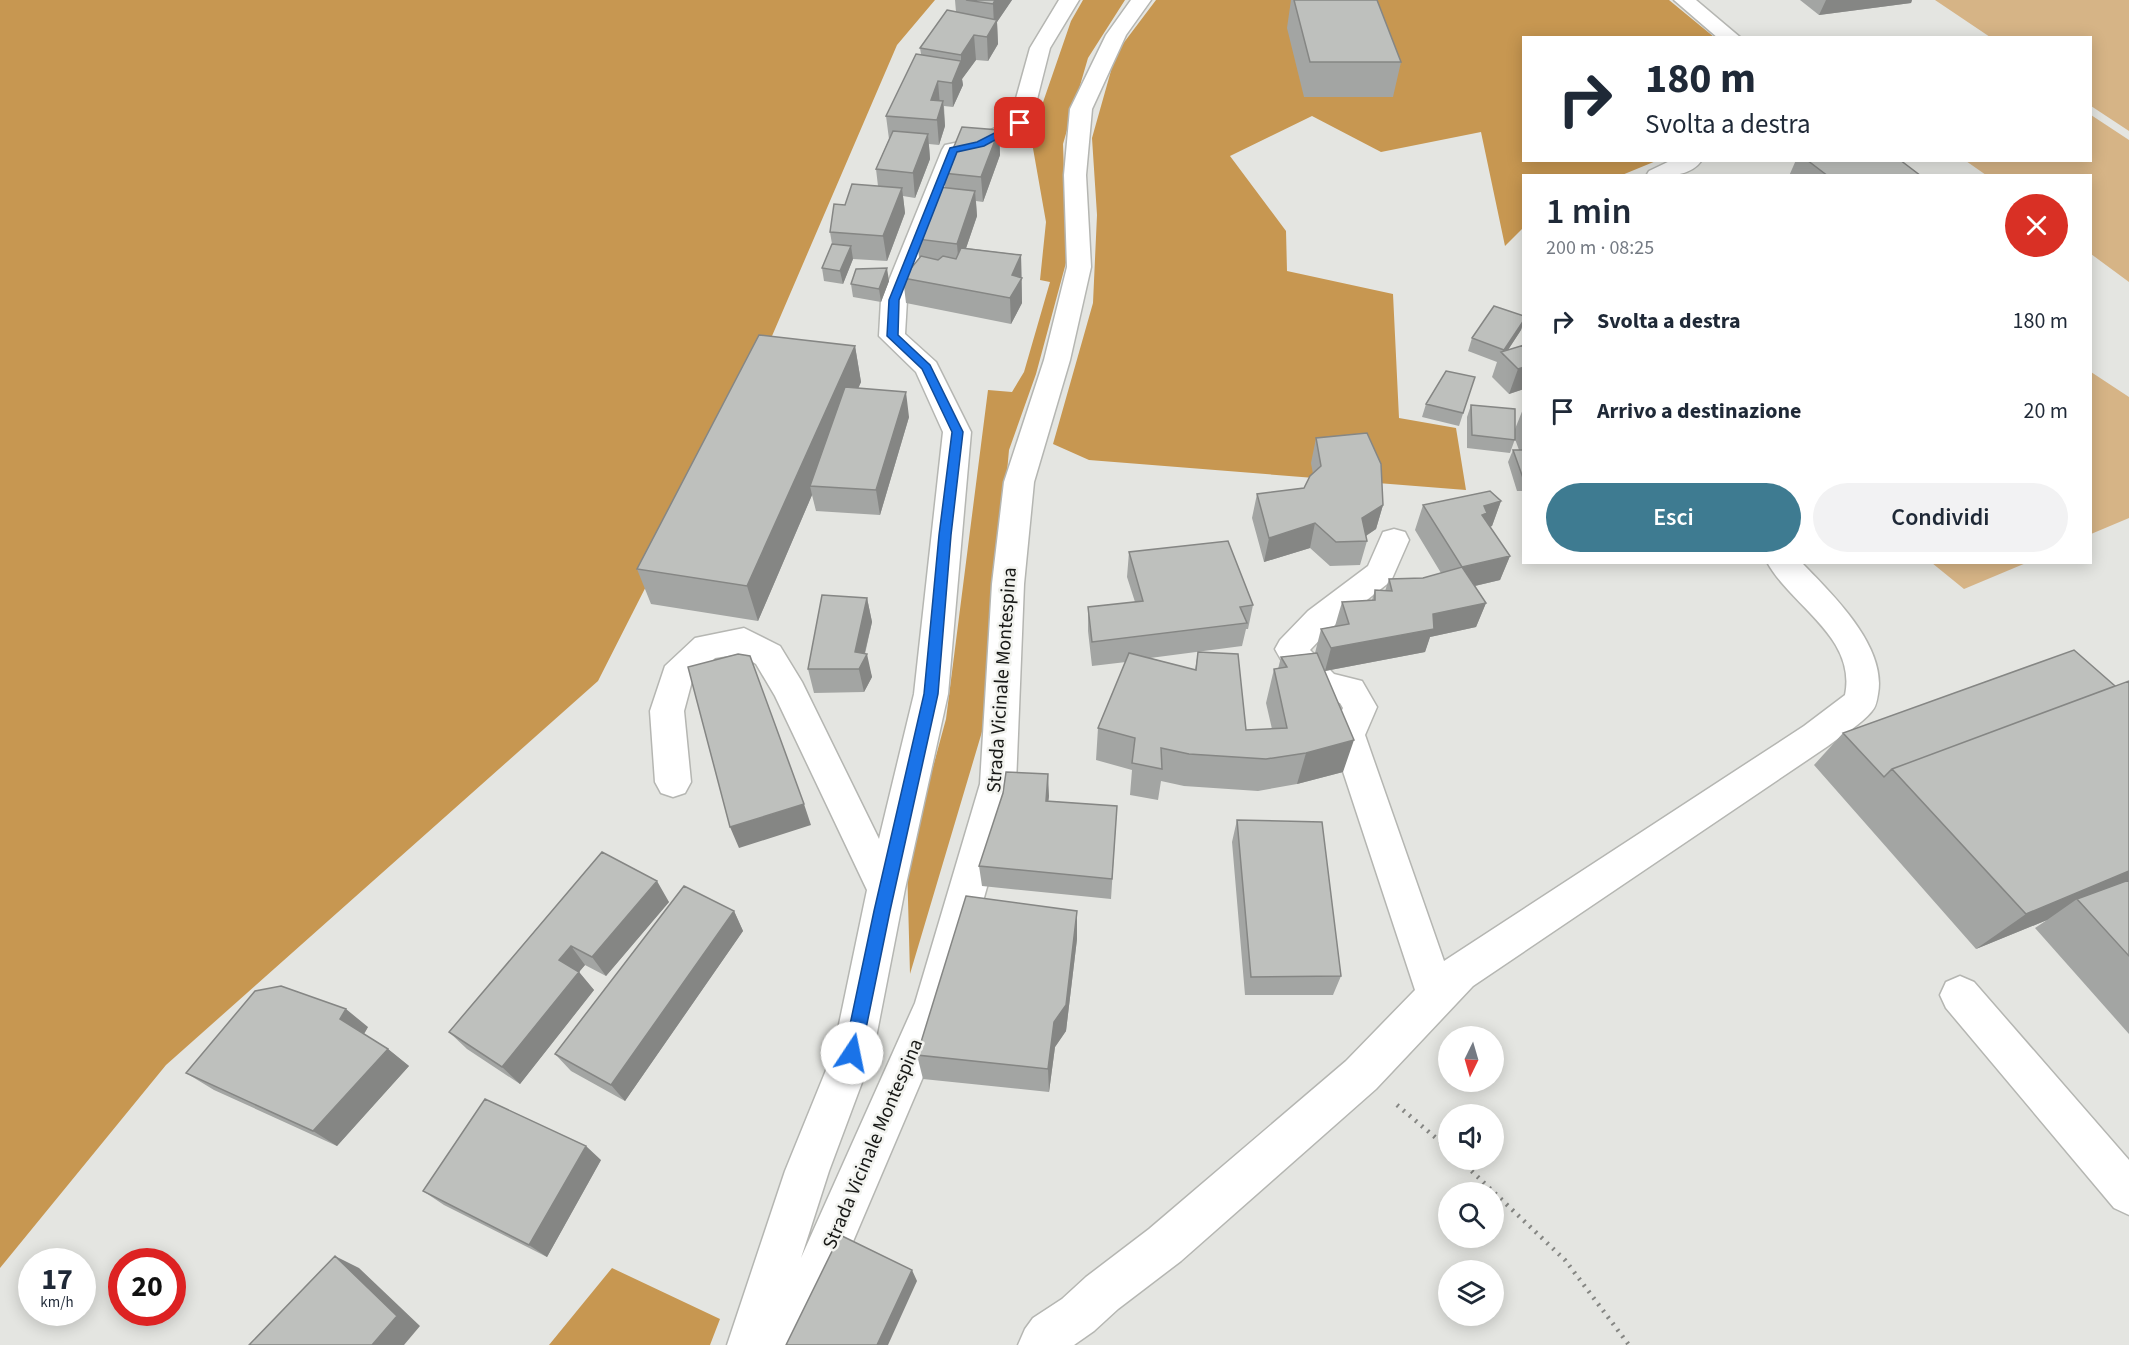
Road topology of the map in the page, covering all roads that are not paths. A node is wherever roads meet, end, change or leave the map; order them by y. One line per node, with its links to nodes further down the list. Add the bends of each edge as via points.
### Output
1 (1069, 0): 10 (street, via 1040,48 1020,123 981,144 953,150 894,300 892,336 927,368 957,432 931,694)
2 (1141, 0): 15 (street, Strada Vicinale Montespina, via 1116,35 1081,109 1075,175 1079,267 1057,360 1019,482 1008,584 998,784 933,1004)
3 (1684, 0): 4 (street)
4 (1729, 36)
5 (1686, 162): 6 (street)
6 (1661, 174)
7 (1394, 540): 12 (street, via 1380,573 1319,620 1291,649 1312,677 1332,691 1350,691 1360,707 1348,735)
8 (1784, 564): 12 (street, via 1828,611 1852,646 1864,675 1860,702 1816,736 1459,973)
9 (673, 782): 10 (street, via 667,711 677,675 706,647 744,641 768,655 790,692)
10 (886, 889): 14 (street, via 852,1053 807,1171)
11 (1960, 995): 13 (street)
12 (1437, 996): 16 (street, via 1361,1075 1165,1245 1049,1334)
13 (2129, 1193)
14 (750, 1345)
15 (786, 1345)
16 (1041, 1345)

